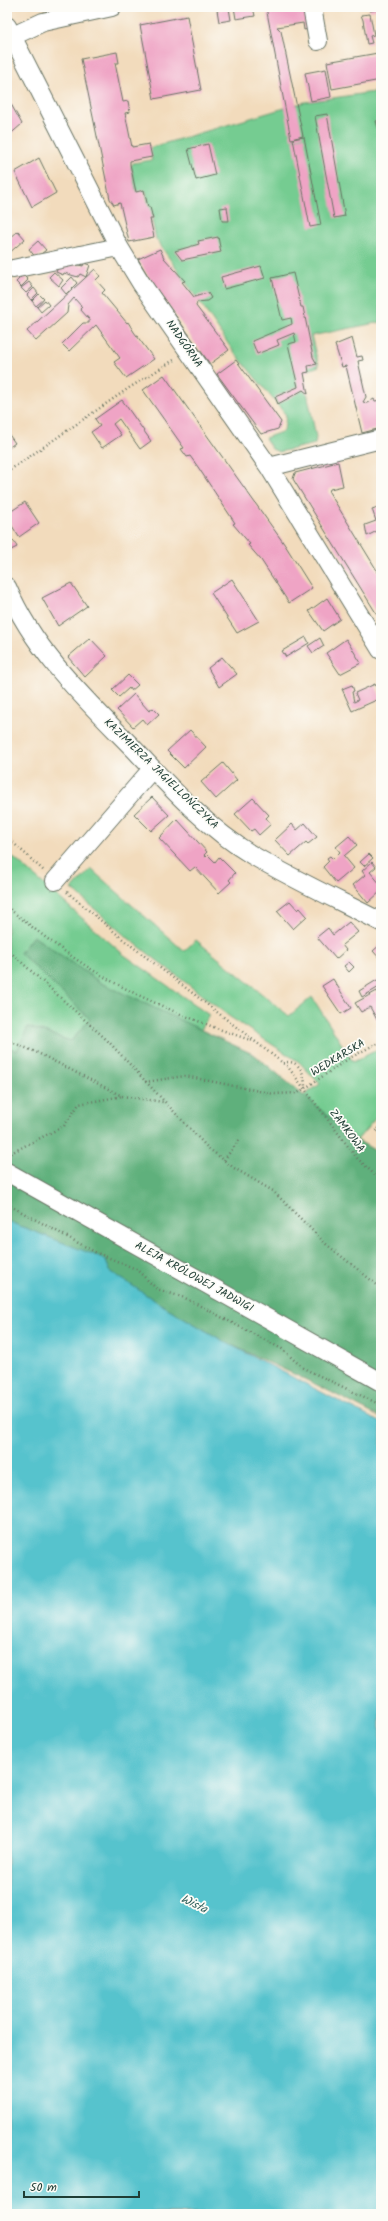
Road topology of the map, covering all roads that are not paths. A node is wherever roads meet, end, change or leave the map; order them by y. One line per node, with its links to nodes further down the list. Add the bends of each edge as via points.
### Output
1 (112, 7): 3 (street)
2 (313, 14): 4 (street)
3 (10, 31): 5 (street, NADGÓRNA)
4 (318, 41)
5 (119, 247): 6 (street); 8 (street, NADGÓRNA)
6 (14, 269)
7 (381, 439): 8 (street)
8 (269, 467): 10 (street, NADGÓRNA)
9 (7, 587): 11 (street, KAZIMIERZA JAGIELLOŃCZYKA, via 28,630 64,677)
10 (381, 650)
11 (152, 769): 12 (street); 13 (street, KAZIMIERZA JAGIELLOŃCZYKA, via 213,826 251,854)
12 (55, 881)
13 (381, 922)
14 (7, 1172): 15 (street, ALEJA KRÓLOWEJ JADWIGI)
15 (381, 1382)

